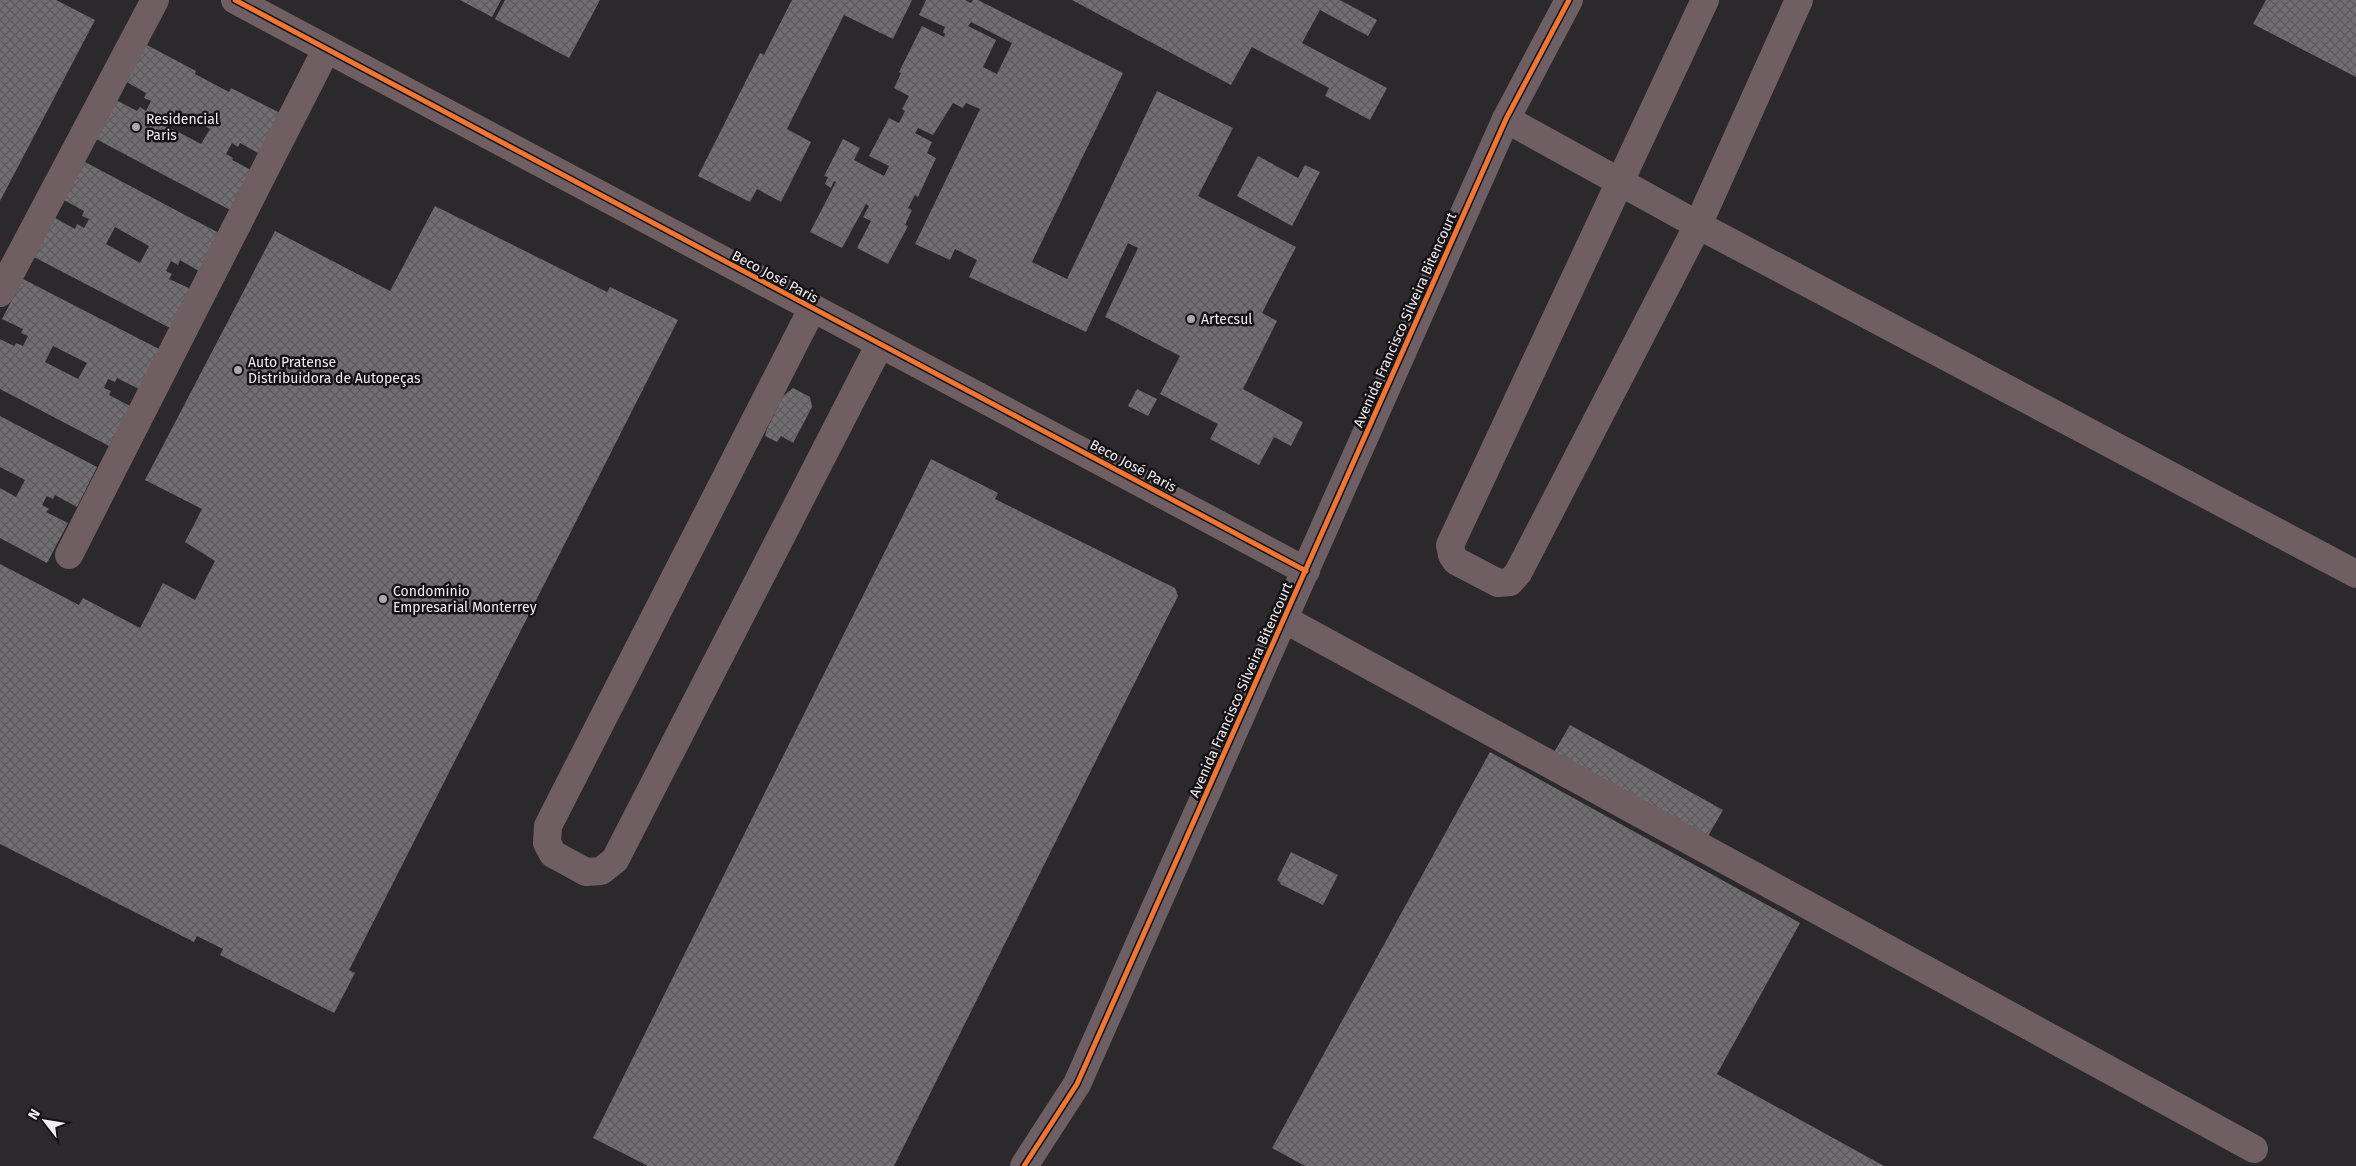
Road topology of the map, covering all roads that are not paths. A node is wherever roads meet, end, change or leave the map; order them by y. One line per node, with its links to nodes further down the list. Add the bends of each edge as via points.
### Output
1 (155, 0): 10 (street)
2 (235, 0): 6 (street, Beco José Paris)
3 (1569, 0): 7 (main road, Avenida Francisco Silveira Bitencourt)
4 (1705, 0): 8 (street)
5 (1799, 0): 9 (street)
6 (326, 50): 11 (street, Beco José Paris); 13 (street)
7 (1506, 119): 8 (street); 14 (main road, Avenida Francisco Silveira Bitencourt)
8 (1621, 182): 9 (street); 9 (street, via 1450,545 1456,562 1498,583 1510,582 1518,573)
9 (1698, 225): 15 (street)
10 (0, 293)
11 (812, 309): 12 (street, Beco José Paris); 12 (street, via 548,826 547,843 553,854 586,872 601,871 615,860)
12 (880, 344): 14 (street, Beco José Paris)
13 (69, 555)
14 (1306, 571): 16 (main road, Avenida Francisco Silveira Bitencourt)
15 (2356, 574)
16 (1284, 619): 17 (street); 18 (main road, Avenida Francisco Silveira Bitencourt, via 1077,1084)
17 (2254, 1149)
18 (1024, 1166)

